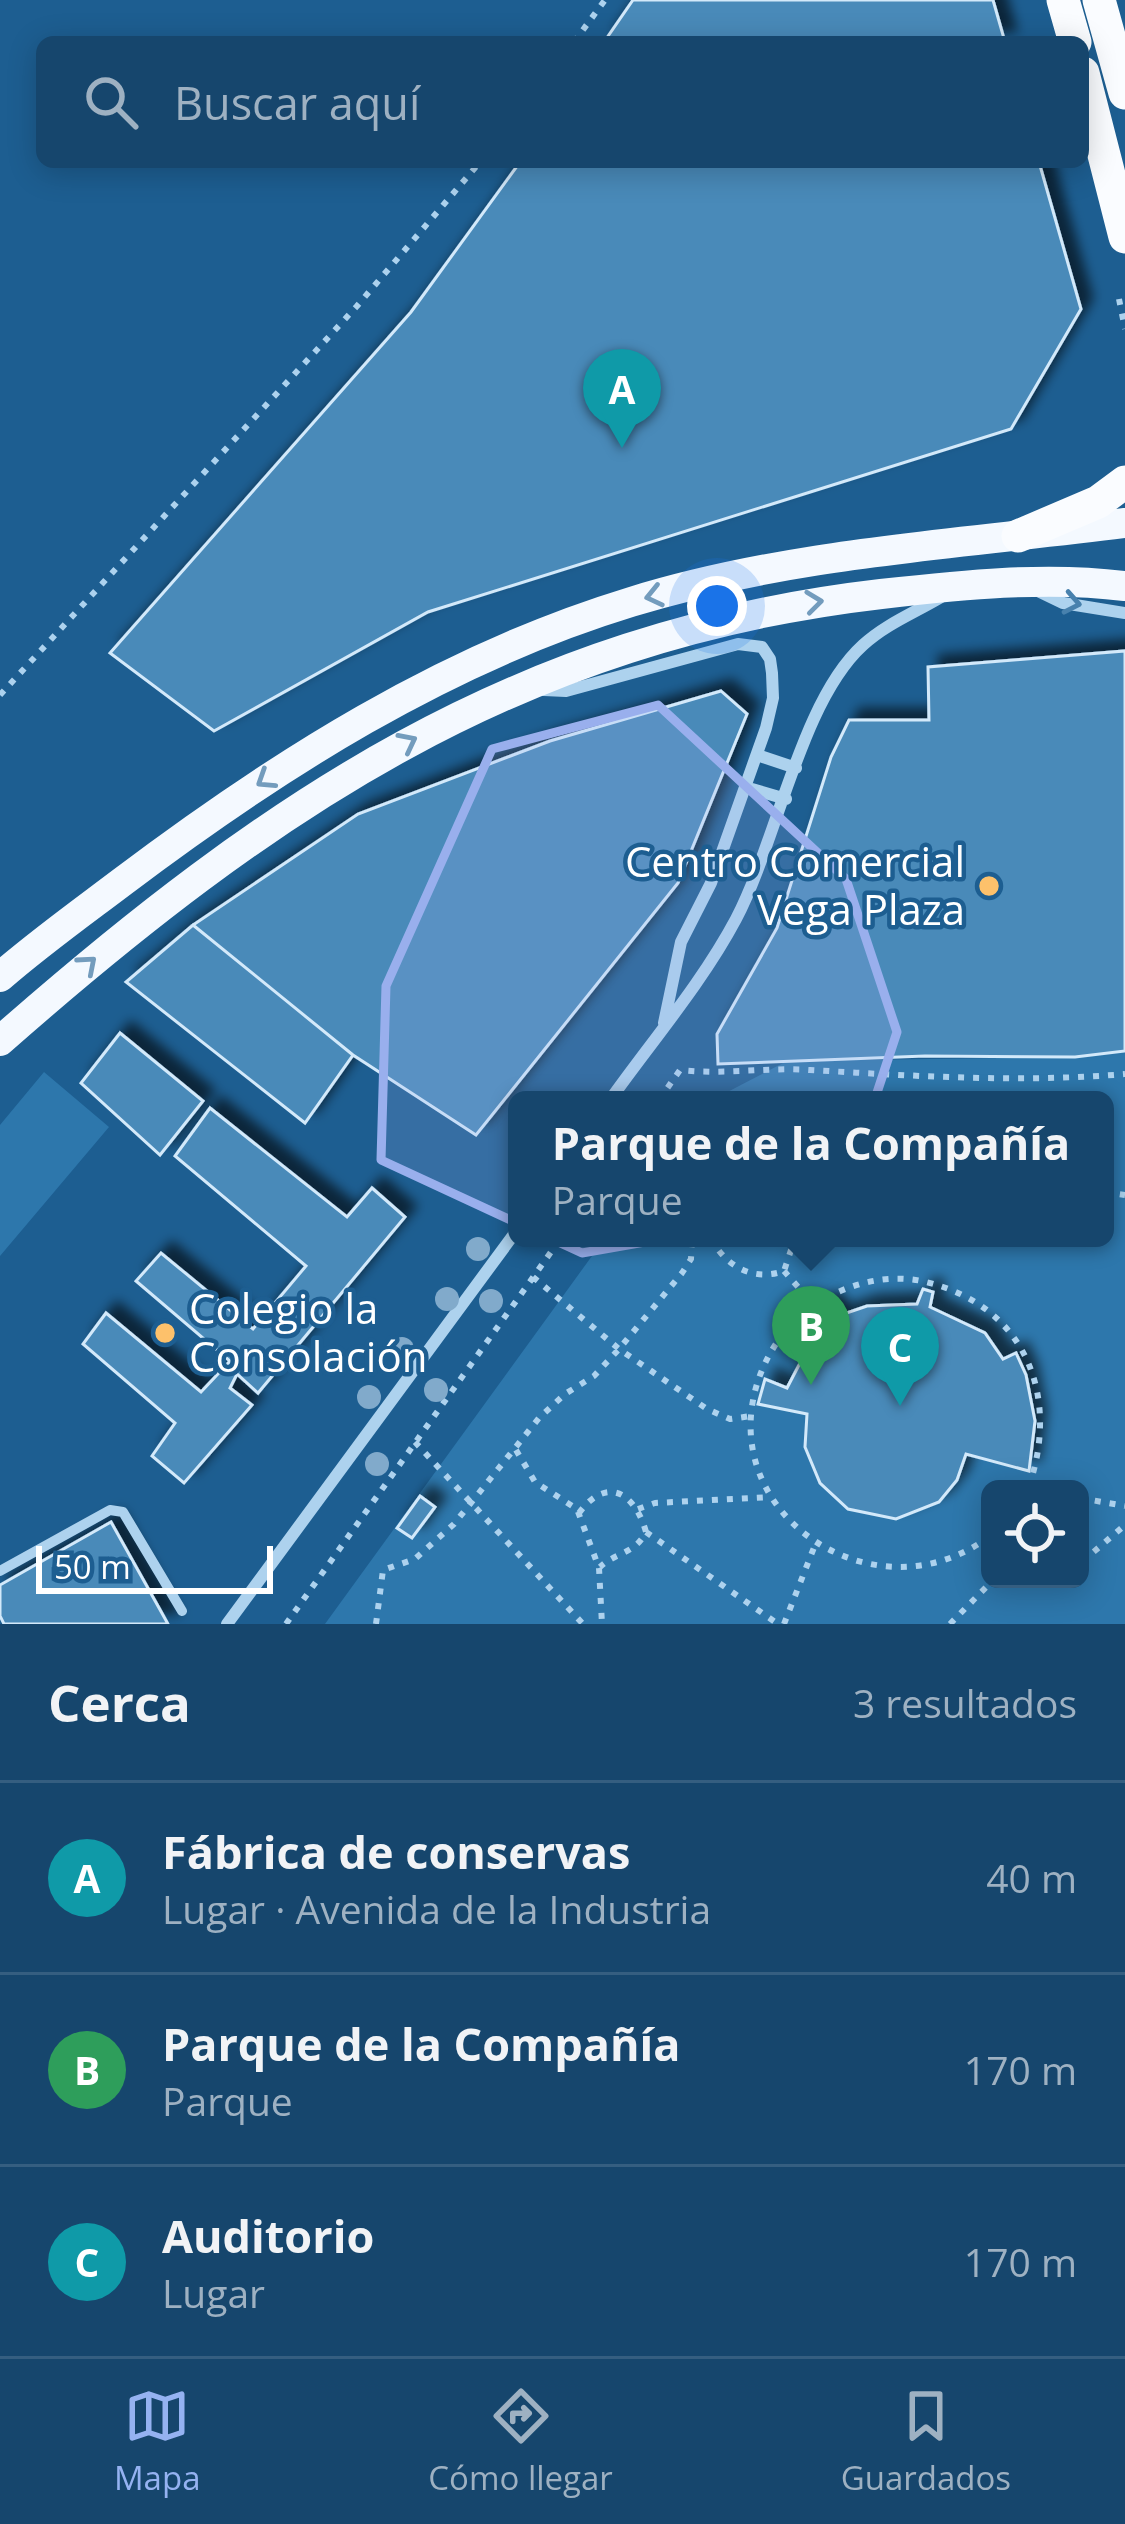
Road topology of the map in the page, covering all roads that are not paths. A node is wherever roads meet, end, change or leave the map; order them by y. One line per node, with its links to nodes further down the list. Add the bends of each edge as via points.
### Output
1 (1063, 0): 3 (highway)
2 (1099, 0): 5 (highway)
3 (1073, 36)
4 (1089, 92): 6 (highway)
5 (1125, 93)
6 (1119, 186): 7 (highway)
7 (1125, 237)
8 (1125, 482): 10 (highway)
9 (1125, 523): 10 (main road)
10 (1018, 536): 22 (main road, one-way to 22, via 726,579 520,641 381,709 260,782)
11 (1023, 582): 12 (main road); 13 (main road); 14 (street, one-way to 14, via 1063,603)
12 (1125, 586)
13 (957, 587): 15 (main road, one-way to 13, via 651,639 798,604); 17 (street, via 859,648 809,728)
14 (1125, 614)
15 (523, 686): 16 (street, via 566,691 751,643 770,659 773,698); 24 (main road, one-way to 15, via 215,862 397,747)
16 (757, 755): 17 (street); 18 (street)
17 (796, 768): 19 (street)
18 (745, 787): 19 (street); 20 (street)
19 (785, 800): 21 (street, via 758,877)
20 (681, 942): 21 (street); 23 (street)
21 (702, 970): 23 (street)
22 (0, 976)
23 (664, 1023): 25 (street)
24 (0, 1041)
25 (616, 1091)
26 (508, 1243): 29 (street)
27 (0, 1571): 28 (street, via 110,1510 123,1512)
28 (182, 1611)
29 (227, 1624)

